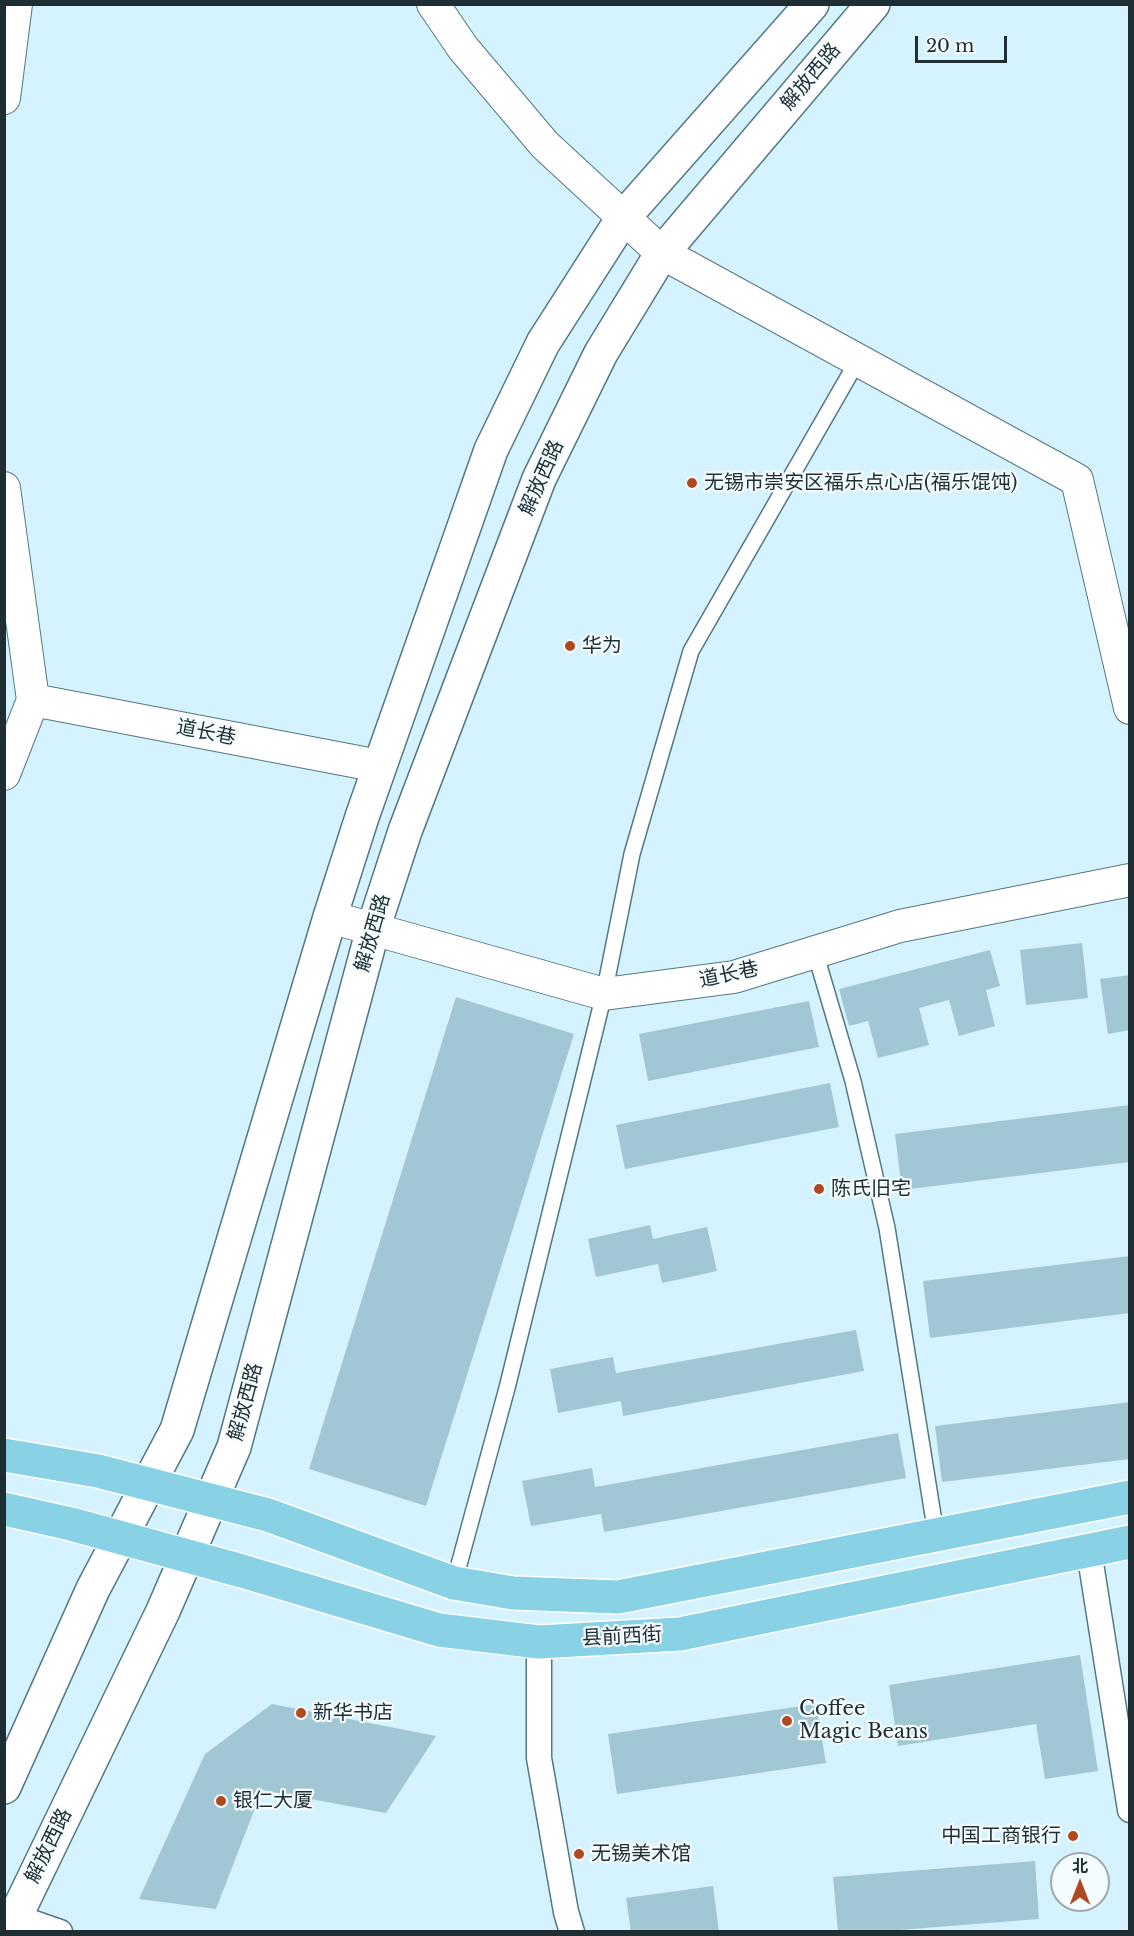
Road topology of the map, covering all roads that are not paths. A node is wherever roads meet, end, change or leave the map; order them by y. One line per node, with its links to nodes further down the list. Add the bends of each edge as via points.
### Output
1 (16, 4): 5 (street)
2 (433, 4): 6 (street, via 463,48 546,145)
3 (812, 4): 6 (main road)
4 (873, 4): 7 (main road, 解放西路)
5 (5, 93)
6 (623, 218): 7 (street); 12 (main road, via 543,343 491,450)
7 (662, 253): 8 (street); 16 (main road, 解放西路, via 601,353 538,479 405,831)
8 (858, 360): 11 (street, via 1077,480); 18 (lane, via 691,651 632,854)
9 (4, 488): 10 (street)
10 (33, 700): 12 (street, 道长巷); 13 (street)
11 (1130, 708)
12 (379, 766): 15 (main road)
13 (4, 774)
14 (1130, 880): 17 (street, 道长巷, via 900,926)
15 (330, 917): 16 (street, 道长巷); 20 (main road, via 177,1430)
16 (373, 929): 18 (street, 道长巷); 22 (main road, 解放西路, via 234,1447)
17 (815, 952): 18 (street, 道长巷, via 734,977); 24 (lane, via 853,1081 887,1228)
18 (604, 994): 29 (lane, via 507,1388)
19 (4, 1455): 20 (main road, 县前西街)
20 (148, 1484): 22 (main road, 县前西街); 25 (main road)
21 (1130, 1497): 24 (main road, 县前西街)
22 (211, 1499): 28 (main road, 解放西路); 29 (main road, 县前西街, via 268,1515)
23 (4, 1509): 25 (main road, 县前西街)
24 (936, 1534): 29 (main road, 县前西街, via 618,1597 513,1593)
25 (120, 1538): 28 (main road, 县前西街); 31 (main road)
26 (1130, 1542): 27 (main road, 县前西街)
27 (1089, 1551): 30 (main road, 县前西街, via 680,1634); 32 (street)
28 (187, 1556): 30 (main road, 县前西街, via 438,1630); 33 (main road, 解放西路)
29 (454, 1583)
30 (539, 1642): 35 (street, via 538,1758)
31 (4, 1787)
32 (1130, 1810)
33 (11, 1924): 34 (street)
34 (60, 1932)
35 (572, 1932)

